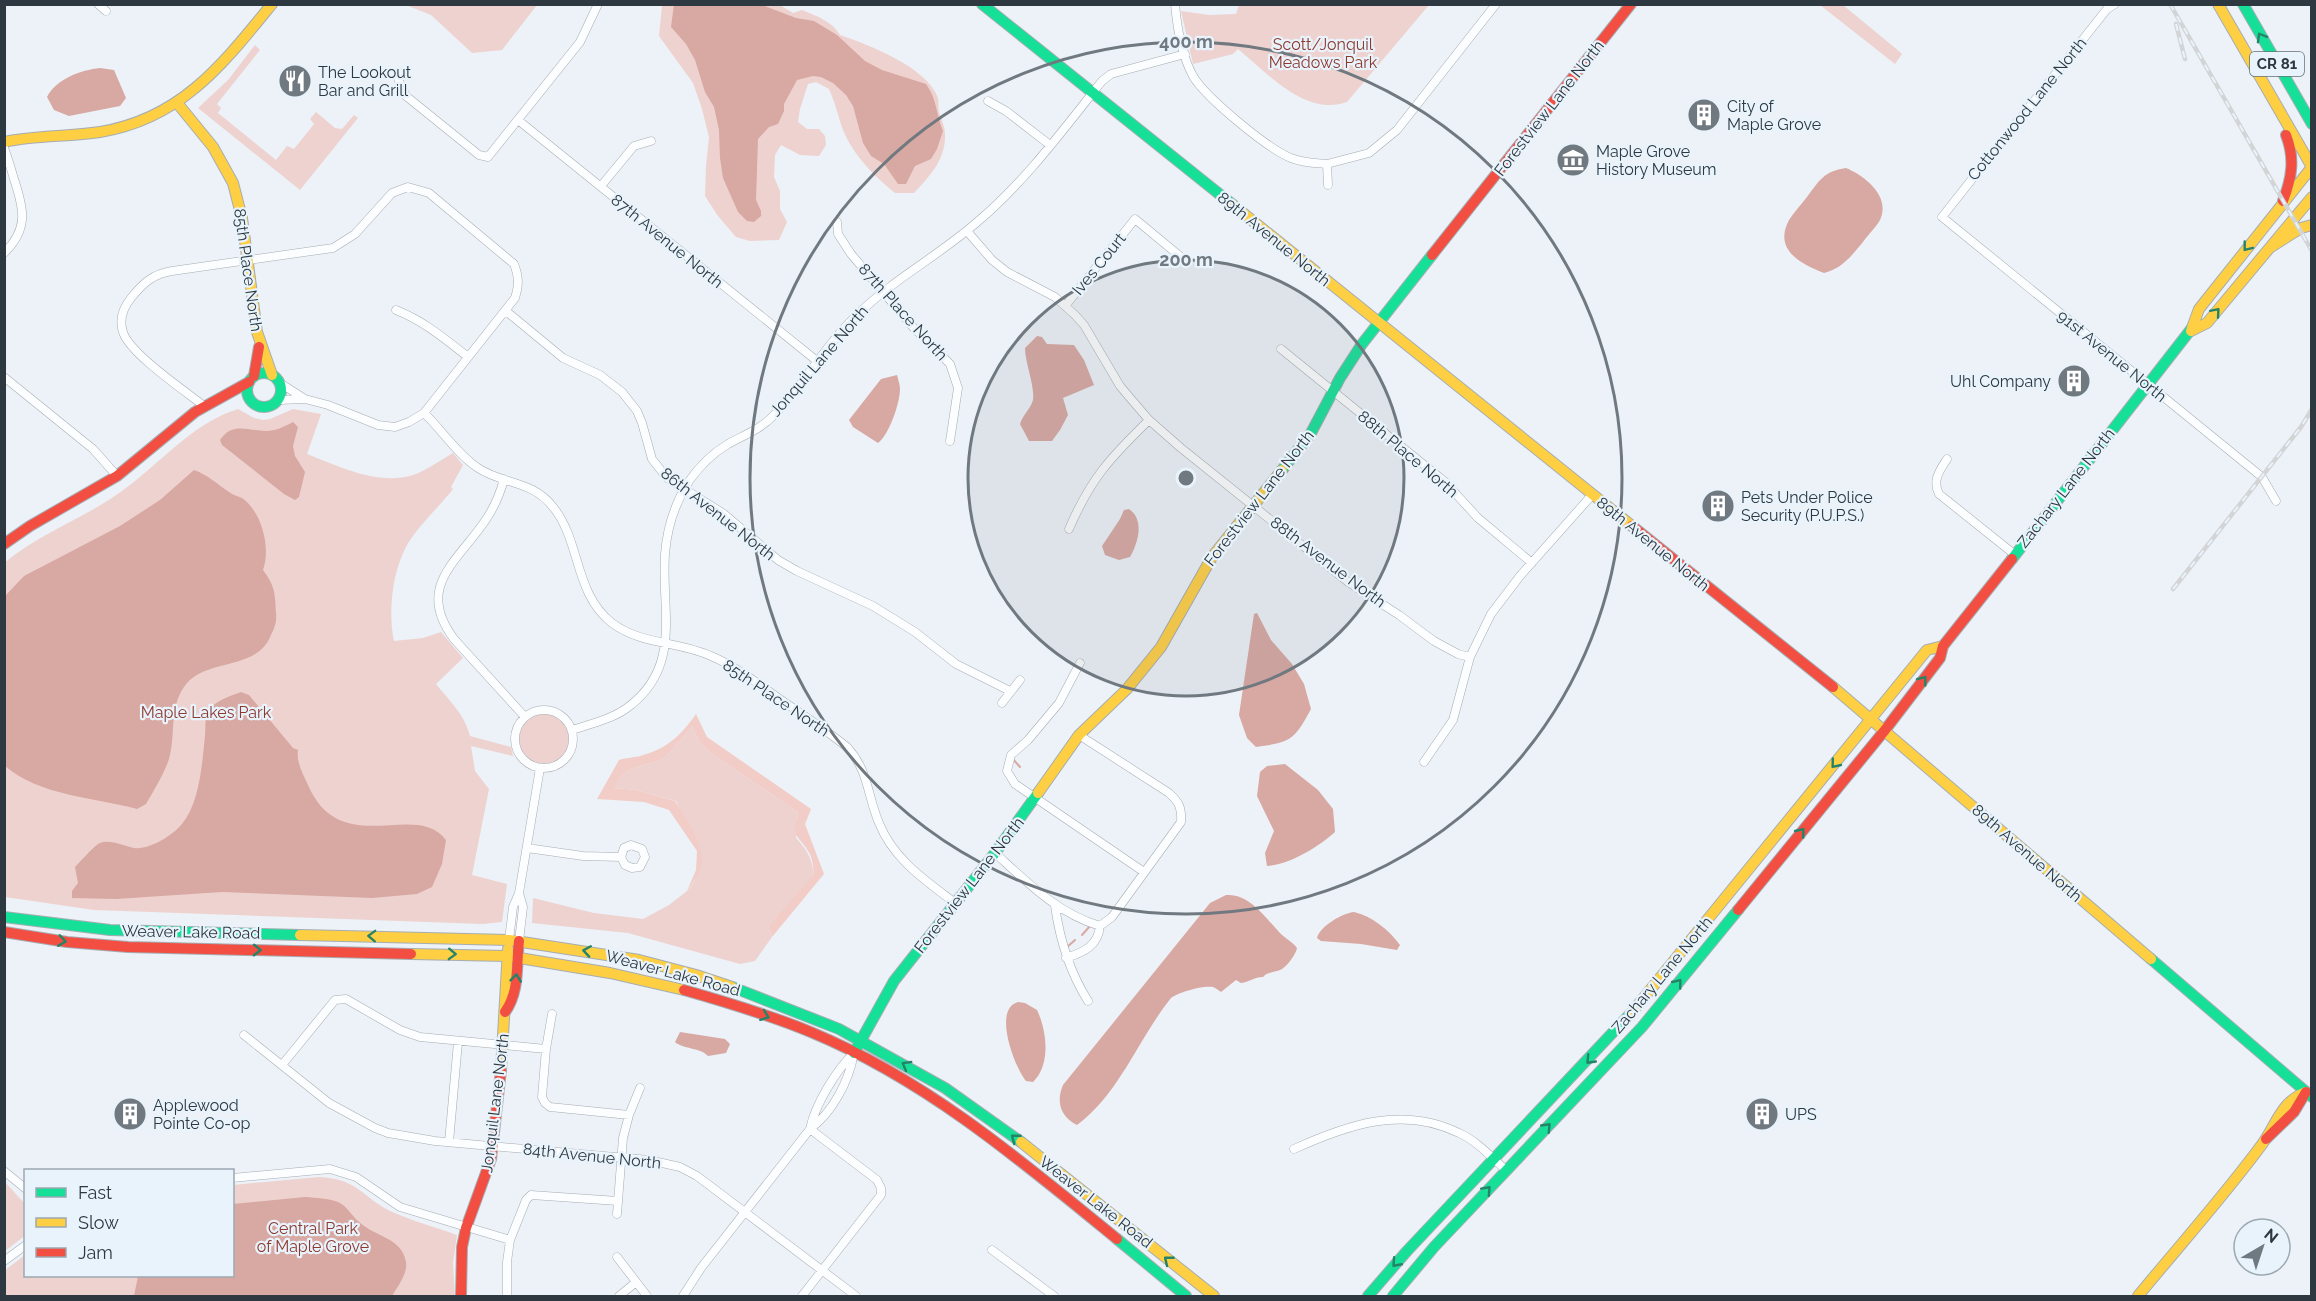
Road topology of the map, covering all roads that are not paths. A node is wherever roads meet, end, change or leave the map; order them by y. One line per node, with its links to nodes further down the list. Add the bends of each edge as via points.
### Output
1 (98, 4): 11 (street)
2 (272, 4): 17 (main road, via 223,64)
3 (598, 4): 19 (street, via 580,42)
4 (982, 4): 15 (main road, 89th Avenue North)
5 (1175, 4): 12 (street)
6 (1496, 4): 25 (street, via 1397,130 1369,153)
7 (1631, 4): 43 (main road, Forestview Lane North)
8 (2115, 4): 31 (street, Cottonwood Lane North, via 2101,16)
9 (2218, 4): 14 (main road, CR 81)
10 (2243, 4): 18 (main road, CR 81, one-way to 10)
11 (106, 11)
12 (1185, 54): 15 (street, Jonquil Lane North, via 1112,74); 25 (street, via 1202,90 1278,152)
13 (399, 73): 19 (street, via 406,96 479,156 488,157)
14 (2259, 76): 26 (main road, CR 81); 30 (main road, via 2292,153 2292,174)
15 (1093, 93): 23 (street, Jonquil Lane North); 43 (main road, 89th Avenue North)
16 (988, 101): 23 (street)
17 (178, 104): 22 (main road, via 116,130); 37 (main road, 85th Place North, via 211,144 229,174 242,216)
18 (2308, 112): 20 (main road, CR 81)
19 (518, 120): 28 (street, 87th Avenue North)
20 (2312, 124)
21 (651, 141): 28 (street, via 634,146)
22 (4, 142)
23 (1050, 145): 34 (street, Jonquil Lane North)
24 (4, 148): 36 (street, via 23,216 17,238)
25 (1327, 164): 27 (street)
26 (2312, 167): 30 (main road, Zachary Lane North)
27 (1328, 185)
28 (601, 186): 48 (street, 87th Avenue North)
29 (2312, 197): 35 (main road, Zachary Lane North)
30 (2283, 201): 44 (main road, Zachary Lane North, one-way to 44, via 2199,309)
31 (1942, 216): 53 (street, 91st Avenue North)
32 (837, 222): 39 (street, 87th Place North, via 844,245)
33 (2312, 225): 35 (main road, via 2298,228)
34 (967, 231): 39 (street, Jonquil Lane North); 40 (street, 88th Avenue North, via 1007,272)
35 (2271, 247): 44 (main road, Zachary Lane North, one-way to 35, via 2207,322)
36 (4, 253)
37 (248, 260): 42 (street, via 341,244 356,234 392,193 408,187 429,193 514,264 519,287); 45 (main road, 85th Place North); 59 (street, via 162,272 142,284 123,311 121,322 128,342)
38 (1187, 262): 40 (street, Ives Court, via 1135,219)
39 (882, 291): 48 (street, Jonquil Lane North); 62 (street, 87th Place North, via 953,370 958,388)
40 (1066, 305): 61 (street, 88th Avenue North, via 1084,324 1120,386)
41 (396, 310): 47 (street, via 430,327)
42 (506, 311): 47 (street); 66 (street, 86th Avenue North, via 563,358 600,375 622,392 637,411 658,469)
43 (1379, 323): 54 (main road, Forestview Lane North, via 1350,361); 67 (main road, 89th Avenue North)
44 (2191, 331): 53 (main road, Zachary Lane North)
45 (259, 347): 49 (main road, 85th Place North); 51 (main road, 85th Place North)
46 (1281, 350): 54 (street, 88th Place North)
47 (468, 357): 60 (street)
48 (817, 362): 66 (street, Jonquil Lane North, via 773,416 714,455)
49 (272, 375): 51 (main road, via 264,373); 52 (main road)
50 (4, 377): 64 (street, via 93,449)
51 (252, 379): 55 (main road); 58 (main road, via 247,394)
52 (280, 383): 56 (street); 57 (main road)
53 (2148, 385): 68 (street, 91st Avenue North, via 2265,480); 72 (main road, Zachary Lane North)
54 (1333, 392): 69 (main road, Forestview Lane North, via 1311,433); 73 (street, 88th Place North, via 1443,481 1478,518)
55 (224, 397): 58 (main road); 59 (main road)
56 (305, 399): 57 (street); 60 (street, via 378,425 395,426)
57 (279, 400): 58 (main road, via 265,408)
58 (251, 402)
59 (204, 406): 64 (main road)
60 (424, 413): 65 (street, 85th Place North, via 470,462)
61 (1149, 420): 69 (street, 88th Avenue North); 70 (street, via 1103,467)
62 (950, 441)
63 (1947, 459): 72 (street, via 1936,478 1939,494)
64 (117, 476): 71 (main road)
65 (504, 478): 74 (street, 85th Place North, via 530,487 555,508 586,590 610,622 632,635); 81 (street, via 489,515 442,576 437,595 443,625)
66 (685, 489): 74 (street, Jonquil Lane North, via 671,518 666,545); 79 (street, 86th Avenue North, via 724,514 778,560 873,606 956,663)
67 (1592, 495): 73 (street); 82 (main road, 89th Avenue North)
68 (2276, 501)
69 (1253, 506): 76 (street, 88th Avenue North, via 1355,587 1445,648); 85 (main road, Forestview Lane North, via 1207,565 1169,635 1144,670)
70 (1069, 529)
71 (4, 544)
72 (2014, 554): 75 (main road, Zachary Lane North)
73 (1532, 563): 76 (street, via 1491,614)
74 (666, 644): 83 (street, Jonquil Lane North, via 655,676 643,694 619,712); 93 (street, 85th Place North, via 709,655 738,669 847,747 865,772 877,820 892,848 912,871)
75 (1943, 646): 82 (main road, Zachary Lane North, via 1927,650); 84 (main road, Zachary Lane North, one-way to 75, via 1940,658)
76 (1470, 657): 86 (street, via 1453,720)
77 (1080, 663): 88 (street, via 1059,703 1007,762 1010,778)
78 (1020, 680): 79 (street)
79 (1010, 692): 80 (street)
80 (1002, 703)
81 (525, 717): 83 (street, via 533,712 552,711 561,715); 87 (street, via 516,730 518,752 527,763)
82 (1872, 719): 84 (main road, 89th Avenue North); 118 (main road, Zachary Lane North, one-way to 118, via 1620,1027)
83 (572, 730): 87 (street, via 574,740 567,758 559,765)
84 (1885, 730): 111 (main road, 89th Avenue North); 119 (main road, Zachary Lane North, one-way to 84, via 1642,1027)
85 (1079, 735): 88 (main road, Forestview Lane North); 92 (street, via 1178,801 1181,822)
86 (1424, 762)
87 (540, 768): 89 (street, Jonquil Lane North)
88 (1035, 798): 90 (main road, Forestview Lane North); 92 (street)
89 (527, 848): 91 (street); 98 (street, Jonquil Lane North, via 519,893 524,908)
90 (995, 853): 93 (main road, Forestview Lane North); 94 (street)
91 (621, 857)
92 (1144, 872): 96 (street, via 1112,917)
93 (955, 903): 104 (main road, Forestview Lane North, via 894,981)
94 (1055, 906): 96 (street); 100 (street)
95 (4, 917): 98 (main road, Weaver Lake Road, one-way to 95, via 110,930)
96 (1100, 926): 100 (street, via 1093,944)
97 (4, 932): 99 (main road, Weaver Lake Road, one-way to 99, via 128,946)
98 (514, 940): 99 (main road, Jonquil Lane North); 104 (main road, Weaver Lake Road, one-way to 98, via 696,975 628,958)
99 (512, 957): 106 (main road, Jonquil Lane North); 108 (main road, Weaver Lake Road, one-way to 108, via 559,962 677,987 812,1032)
100 (1066, 958): 101 (street)
101 (1088, 1001)
102 (552, 1014): 107 (street)
103 (244, 1035): 109 (street, 84th Avenue North)
104 (861, 1040): 108 (main road, Forestview Lane North); 145 (main road, Weaver Lake Road, one-way to 104, via 983,1114)
105 (458, 1042): 106 (street); 109 (street, via 420,1037 346,999 335,1000); 114 (street)
106 (502, 1045): 107 (street); 115 (main road, Jonquil Lane North)
107 (546, 1050): 112 (street, via 542,1097 545,1104)
108 (854, 1053): 113 (street, Forestview Lane North, via 816,1110); 144 (main road, Weaver Lake Road, via 977,1129)
109 (282, 1065): 114 (street, 84th Avenue North, via 329,1102 375,1128 410,1138)
110 (640, 1088): 112 (street)
111 (2309, 1094): 148 (main road, via 2264,1141)
112 (629, 1115): 117 (street)
113 (810, 1130): 125 (street, Forestview Lane North); 134 (street, via 877,1180 881,1188 879,1200)
114 (449, 1142): 115 (street, 84th Avenue North)
115 (493, 1147): 117 (street, 84th Avenue North); 127 (main road, Jonquil Lane North, via 486,1179)
116 (1294, 1149): 118 (street, via 1346,1127 1376,1120 1401,1120 1434,1124 1459,1133)
117 (622, 1158): 123 (street); 125 (street, 84th Avenue North, via 680,1167)
118 (1494, 1159): 119 (street); 124 (main road, Zachary Lane North)
119 (1506, 1170): 132 (main road, Zachary Lane North, one-way to 119)
120 (4, 1171): 122 (street)
121 (234, 1178): 127 (street, via 330,1168 356,1177 400,1207)
122 (24, 1187)
123 (618, 1201): 126 (street); 128 (street, via 531,1195)
124 (1453, 1203): 132 (main road, via 1446,1218 1425,1242 1421,1250); 146 (main road, Zachary Lane North, one-way to 146)
125 (746, 1213): 134 (street, 84th Avenue North); 140 (street, Forestview Lane North)
126 (616, 1214)
127 (466, 1228): 128 (street); 136 (main road, Jonquil Lane North, via 460,1260)
128 (510, 1240): 137 (street)
129 (24, 1246): 133 (street)
130 (992, 1250): 143 (street)
131 (617, 1257): 135 (street)
132 (1423, 1260): 147 (main road, Zachary Lane North)
133 (4, 1261)
134 (823, 1270): 141 (street); 142 (street, 84th Avenue North)
135 (635, 1283): 138 (street); 139 (street)
136 (461, 1296)
137 (507, 1296)
138 (619, 1296)
139 (647, 1296)
140 (683, 1296)
141 (802, 1296)
142 (856, 1296)
143 (1054, 1296)
144 (1186, 1296)
145 (1214, 1296)
146 (1368, 1296)
147 (1393, 1296)
148 (2138, 1296)

